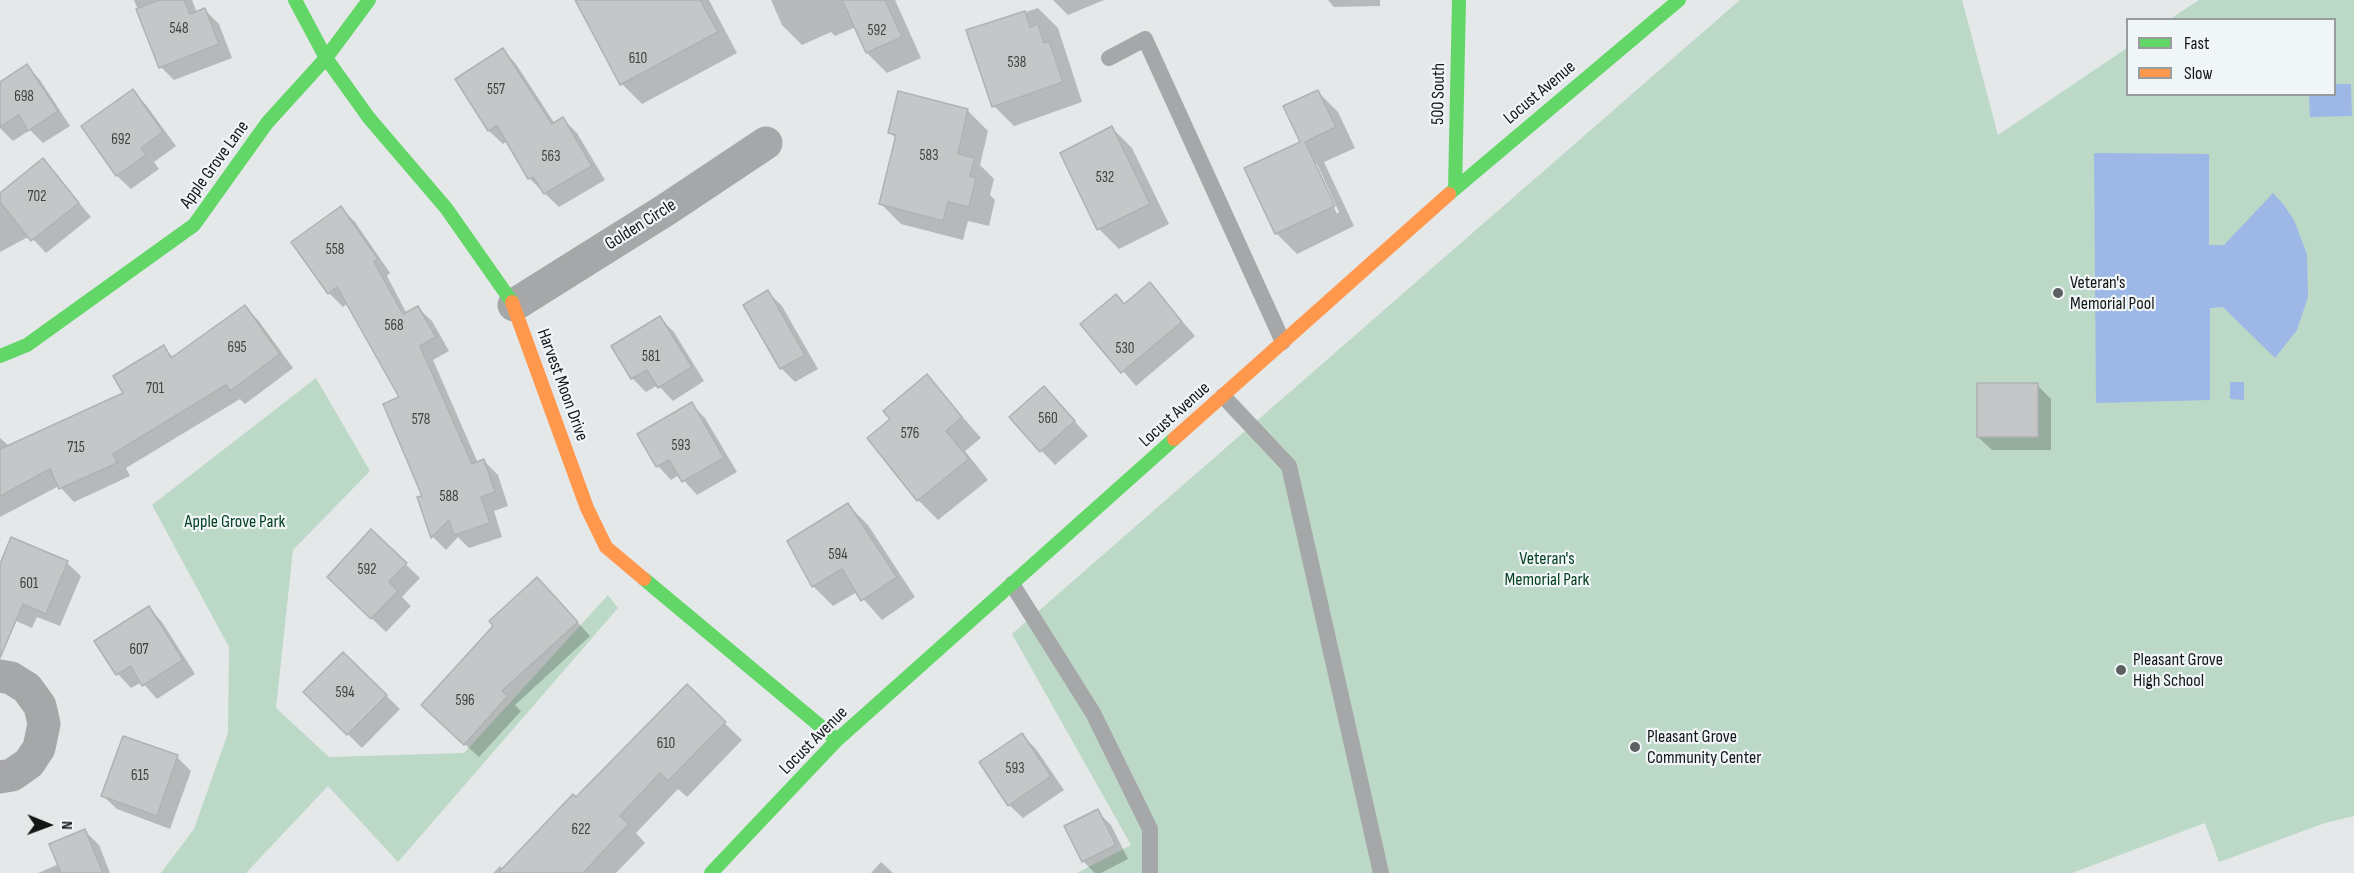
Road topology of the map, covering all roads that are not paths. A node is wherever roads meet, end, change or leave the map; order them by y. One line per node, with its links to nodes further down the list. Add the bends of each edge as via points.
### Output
1 (295, 0): 5 (street, Harvest Moon Drive)
2 (369, 0): 5 (street, Apple Grove Lane)
3 (1459, 0): 8 (street, 500 South)
4 (1679, 0): 8 (street, Locust Avenue)
5 (326, 58): 9 (street, Harvest Moon Drive, via 369,118 446,208); 11 (street, Apple Grove Lane, via 267,123 194,225 27,345)
6 (1109, 58): 10 (lane, via 1144,39)
7 (766, 143): 9 (street, Golden Circle)
8 (1455, 189): 10 (street, Locust Avenue)
9 (514, 305): 15 (street, Harvest Moon Drive, via 587,508 606,547)
10 (1283, 342): 12 (street, Locust Avenue)
11 (0, 356)
12 (1223, 396): 13 (street, Locust Avenue); 19 (lane, via 1289,466)
13 (1012, 584): 15 (street, Locust Avenue); 18 (lane, via 1093,713 1150,829)
14 (0, 676): 16 (street, via 27,687 40,706 44,724 39,748 29,763 12,775)
15 (837, 740): 17 (street, Locust Avenue)
16 (0, 777)
17 (711, 873)
18 (1150, 873)
19 (1381, 873)

